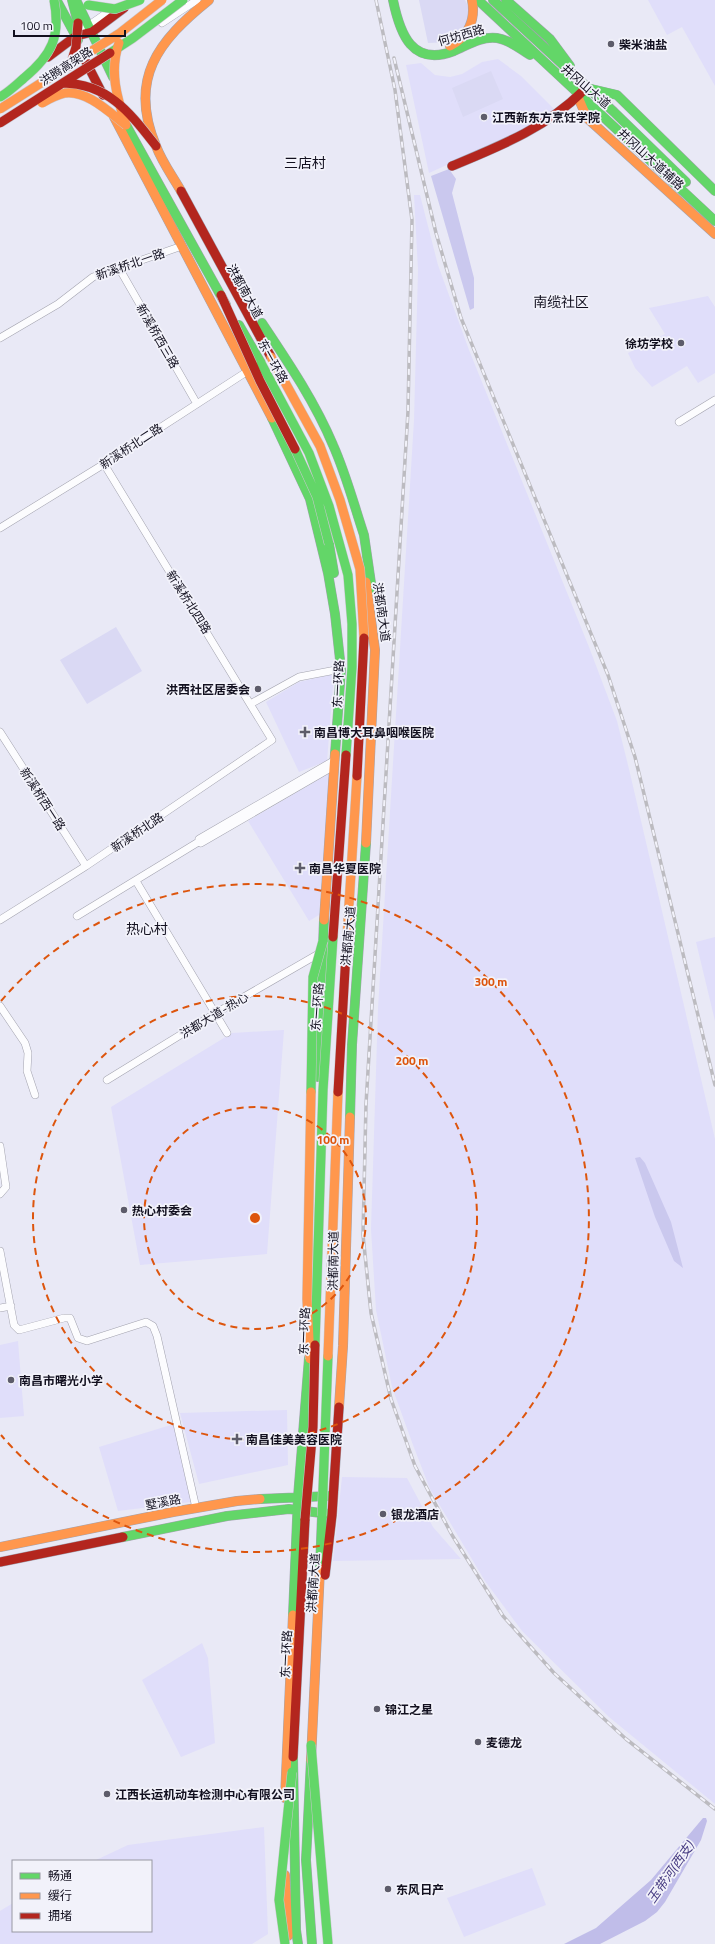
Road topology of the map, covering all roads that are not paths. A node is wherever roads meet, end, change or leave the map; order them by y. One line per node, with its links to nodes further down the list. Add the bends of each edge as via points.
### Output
1 (55, 0): 21 (main road, 洪都南大道); 28 (main road, bridge, via 58,23 50,53 38,68)
2 (72, 0): 30 (main road, bridge, via 78,23 76,47 66,78)
3 (76, 0): 20 (main road, 洪都南大道)
4 (82, 0): 7 (main road, bridge, via 88,5 107,10 124,8)
5 (125, 0): 20 (street)
6 (134, 0): 20 (main road)
7 (140, 0)
8 (148, 0): 33 (main road, 东一环路, bridge, via 127,28 117,48 114,73 116,97)
9 (162, 0): 31 (main road, 洪腾高架路, bridge, via 120,33)
10 (175, 0): 24 (main road)
11 (183, 0): 32 (main road, 洪腾高架路, bridge, via 133,38)
12 (196, 0): 24 (street)
13 (209, 0): 36 (main road, via 190,16 164,45 152,64 146,81 146,99 147,114)
14 (393, 0): 22 (main road, 何坊西路, via 402,35)
15 (399, 0): 22 (main road)
16 (472, 0): 23 (main road, 何坊西路, via 474,15 470,29 453,45)
17 (478, 0): 25 (main road, 井冈山大道)
18 (493, 0): 27 (main road, 井冈山大道)
19 (506, 0): 27 (main road, via 550,39)
20 (91, 28): 21 (main road); 24 (main road, 洪都南大道)
21 (76, 36): 26 (main road, 洪都南大道); 28 (main road)
22 (412, 43): 23 (main road, 何坊西路)
23 (427, 51): 25 (main road, 何坊西路, via 443,54 482,38 497,38 507,41)
24 (104, 57): 26 (main road); 54 (main road, 洪都南大道, via 125,101 311,434 340,492 367,584)
25 (540, 61): 29 (main road, 井冈山大道)
26 (91, 72): 34 (main road); 42 (main road, 洪都南大道)
27 (586, 87): 29 (main road); 38 (main road, 井冈山大道辅路, via 617,95); 39 (main road, 井冈山大道)
28 (1, 96): 36 (main road, bridge, via 25,88 53,84 75,82 92,86 111,96 126,109)
29 (578, 97): 37 (main road, via 560,115 539,128); 40 (main road, 井冈山大道, via 605,118); 41 (main road, 井冈山大道辅路, via 587,118)
30 (41, 104): 33 (main road, bridge, via 53,97 70,93 86,98); 35 (main road)
31 (0, 108)
32 (0, 122)
33 (126, 125): 45 (main road, 东一环路)
34 (0, 128)
35 (0, 132)
36 (156, 146): 43 (main road, 东一环路)
37 (452, 166)
38 (715, 191)
39 (715, 210)
40 (715, 221)
41 (715, 234)
42 (182, 246): 44 (street, 新溪桥北一路); 48 (main road, 洪都南大道)
43 (222, 264): 54 (main road, via 302,383 329,435 364,535 371,577); 85 (main road, 东一环路, bridge, via 320,446 340,500 360,569 365,647 340,1049 326,1453)
44 (119, 268): 46 (street, 新溪桥北一路, via 92,276 58,304); 50 (street, 新溪桥西三路)
45 (221, 295): 47 (main road, 东一环路, bridge); 55 (main road, bridge, via 317,498 342,612)
46 (0, 338)
47 (261, 363): 48 (street, 新溪桥北二路); 77 (main road, 东一环路, bridge, via 309,452 329,506 348,575 352,624 352,666 323,1090)
48 (247, 371): 50 (street, 新溪桥北二路); 55 (main road, 洪都南大道, via 310,498 328,574)
49 (715, 400): 51 (street)
50 (197, 404): 52 (street, 新溪桥北二路)
51 (679, 422)
52 (104, 464): 53 (street, 新溪桥北二路); 56 (street, 新溪桥北四路)
53 (0, 528)
54 (375, 650): 78 (main road, 洪都南大道, via 363,899 352,1045 343,1346)
55 (341, 664): 56 (street, via 299,677); 59 (main road, 洪都南大道)
56 (252, 704): 58 (street, 新溪桥北四路)
57 (0, 733): 60 (street, 新溪桥西一路)
58 (272, 740): 60 (street, 新溪桥北路)
59 (335, 763): 61 (street, via 199,839 200,841); 64 (main road, 洪都南大道)
60 (86, 866): 63 (street, 新溪桥北路)
61 (136, 881): 62 (street); 67 (street)
62 (77, 916)
63 (0, 920)
64 (323, 941): 65 (main road, 洪都南大道); 77 (main road, bridge, via 312,985 307,1299)
65 (322, 952): 67 (street, 洪都大道-热心); 79 (main road, 洪都南大道, via 312,1324)
66 (0, 1006): 70 (street, via 25,1043 28,1054 27,1071)
67 (216, 1013): 68 (street); 69 (street, 洪都大道-热心)
68 (227, 1033)
69 (108, 1080)
70 (35, 1095)
71 (0, 1146): 72 (street, via 6,1187)
72 (0, 1194)
73 (0, 1251): 74 (street)
74 (3, 1274): 75 (street)
75 (11, 1306): 76 (street); 80 (street, via 14,1325 18,1330 70,1318 81,1341 146,1322 153,1326)
76 (0, 1308)
77 (313, 1427): 86 (main road, 东一环路, bridge, via 305,1519)
78 (333, 1496): 79 (main road, 墅溪路); 82 (main road, 洪都南大道)
79 (298, 1497): 80 (main road, 墅溪路, via 237,1501); 81 (main road, 洪都南大道)
80 (196, 1508): 83 (main road, 墅溪路)
81 (298, 1510): 82 (main road); 84 (main road, via 227,1516); 88 (main road, 洪都南大道, via 285,1779 286,1888)
82 (332, 1515): 91 (main road, 洪都南大道, via 326,1565 312,1810 312,1882)
83 (0, 1547)
84 (0, 1562)
85 (311, 1745): 90 (main road, 东一环路, bridge, via 306,1860); 92 (main road, bridge)
86 (292, 1772): 87 (main road, bridge, via 279,1900); 89 (main road, 东一环路, bridge)
87 (285, 1944)
88 (290, 1944)
89 (298, 1944)
90 (312, 1944)
91 (317, 1944)
92 (328, 1944)

